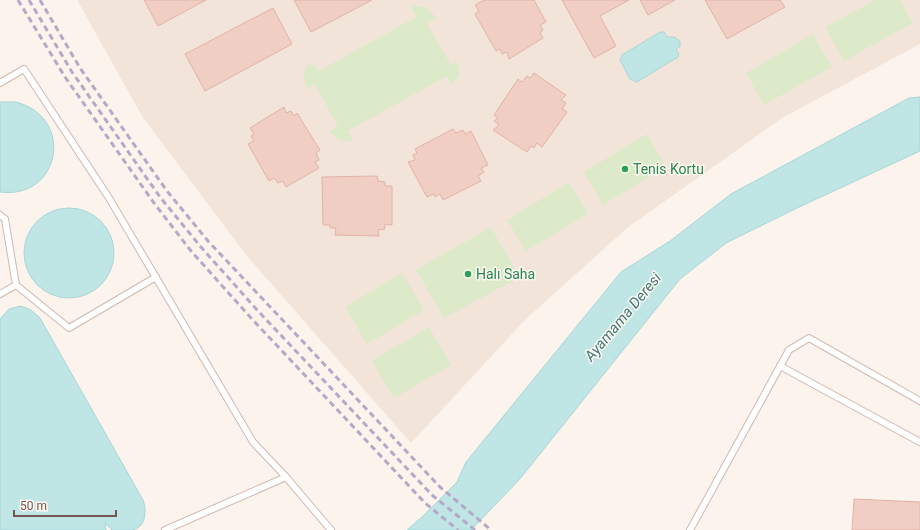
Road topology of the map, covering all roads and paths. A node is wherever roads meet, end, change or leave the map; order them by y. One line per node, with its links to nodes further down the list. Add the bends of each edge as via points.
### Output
1 (0, 83): 3 (lane, via 24,69 109,198)
2 (0, 215): 4 (lane, via 5,219)
3 (156, 277): 4 (lane, via 69,328); 9 (lane, via 253,442)
4 (16, 285): 5 (lane)
5 (0, 294)
6 (780, 366): 7 (lane, via 789,350 809,338); 8 (lane); 12 (lane)
7 (920, 402)
8 (920, 442)
9 (286, 477): 10 (lane); 11 (lane)
10 (165, 530)
11 (331, 530)
12 (690, 530)

